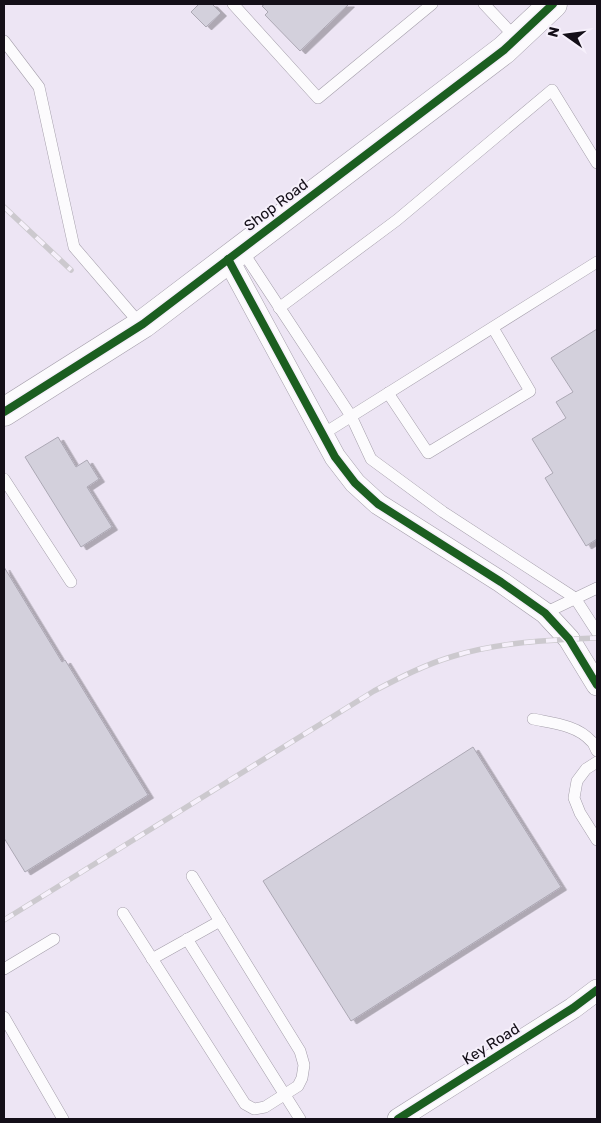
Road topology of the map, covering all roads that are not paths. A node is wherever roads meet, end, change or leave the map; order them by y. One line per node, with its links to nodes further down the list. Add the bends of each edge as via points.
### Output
1 (233, 4): 2 (lane, via 318,98)
2 (432, 4)
3 (484, 4): 5 (lane)
4 (553, 4): 5 (street, Shop Road)
5 (516, 38): 8 (street, Shop Road)
6 (4, 41): 11 (lane, via 39,87 74,247)
7 (597, 163): 10 (lane, via 552,90 397,220)
8 (235, 254): 10 (lane); 11 (street, Shop Road); 16 (street)
9 (597, 262): 12 (lane)
10 (279, 308): 15 (lane)
11 (141, 325): 14 (street, Shop Road)
12 (493, 328): 13 (lane); 13 (lane, via 530,391 428,453)
13 (388, 393): 15 (lane)
14 (4, 412)
15 (351, 416): 16 (lane); 20 (lane, via 371,459 443,512)
16 (323, 434): 21 (street, via 335,457 355,483 378,504)
17 (4, 479): 18 (lane)
18 (71, 582)
19 (597, 588): 20 (lane)
20 (576, 598): 21 (lane); 22 (lane)
21 (545, 613): 23 (street, via 569,639)
22 (597, 632)
23 (597, 685)
24 (533, 719): 25 (lane, via 580,732 592,741)
25 (597, 751)
26 (597, 762): 27 (lane, via 586,769 577,781 574,798)
27 (597, 840)
28 (192, 876): 30 (lane)
29 (123, 913): 33 (lane)
30 (220, 921): 32 (lane); 37 (lane, via 300,1051 304,1065 302,1078 298,1086)
31 (54, 939): 34 (lane)
32 (186, 939): 33 (lane); 37 (lane)
33 (152, 959): 37 (lane, via 245,1104 254,1109 265,1107)
34 (4, 969)
35 (597, 990): 40 (street, Key Road)
36 (4, 1016): 38 (lane)
37 (285, 1095): 39 (lane)
38 (63, 1119)
39 (300, 1119)
40 (398, 1119)

